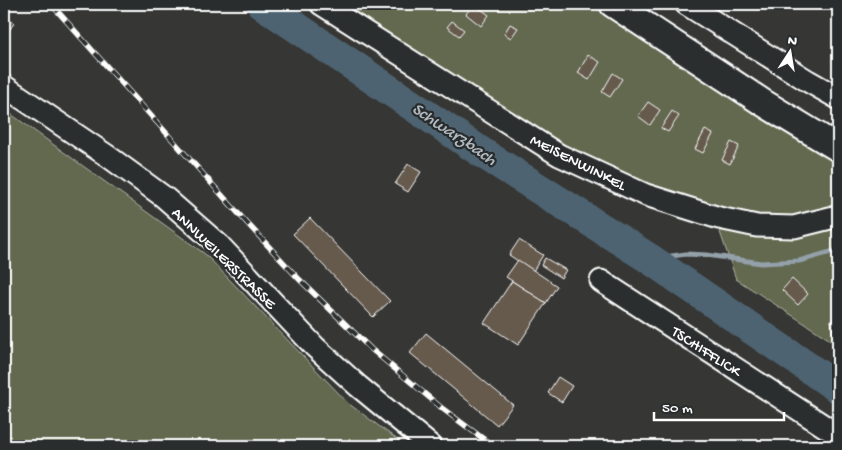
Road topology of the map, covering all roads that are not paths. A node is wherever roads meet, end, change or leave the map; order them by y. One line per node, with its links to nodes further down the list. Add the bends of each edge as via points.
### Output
1 (321, 4): 7 (street, MEISENWINKEL, via 559,154 646,195 719,218 757,226 794,227)
2 (613, 4): 6 (main road)
3 (686, 4): 5 (street)
4 (4, 86): 10 (street, ANNWEILERSTRASSE, via 164,197 220,246 315,347)
5 (838, 98)
6 (838, 148)
7 (838, 216)
8 (601, 282): 9 (street, TSCHIFFLICK)
9 (838, 435)
10 (431, 446)

